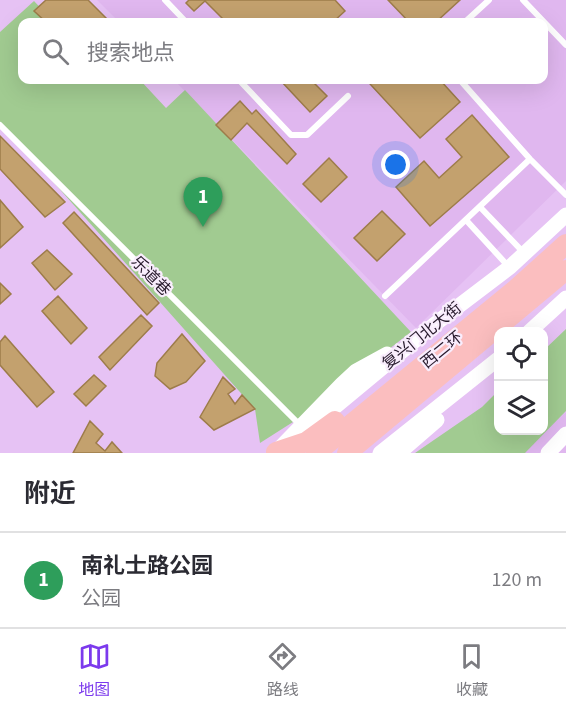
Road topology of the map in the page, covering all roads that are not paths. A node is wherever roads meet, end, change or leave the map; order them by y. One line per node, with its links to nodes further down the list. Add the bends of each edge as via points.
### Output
1 (165, 0): 4 (lane)
2 (489, 0): 5 (lane)
3 (523, 0): 6 (lane)
4 (182, 18)
5 (469, 18)
6 (540, 18)
7 (548, 26): 8 (lane)
8 (566, 45)
9 (243, 84): 11 (lane, via 291,135 307,135)
10 (464, 84): 13 (lane)
11 (348, 96)
12 (0, 125): 29 (lane, 乐道巷)
13 (530, 159): 14 (lane); 15 (lane)
14 (566, 195)
15 (480, 207): 17 (lane); 19 (lane)
16 (566, 215): 19 (street, 复兴门北大街)
17 (466, 220): 20 (lane); 22 (lane)
18 (566, 244): 28 (highway, 西二环)
19 (525, 254): 20 (street, 复兴门北大街)
20 (510, 267): 24 (street, 复兴门北大街)
21 (566, 270): 30 (highway, 西二环)
22 (385, 296)
23 (566, 298): 25 (street)
24 (435, 324): 29 (street, via 356,371); 32 (street, 复兴门北大街)
25 (534, 327)
26 (494, 362): 36 (street)
27 (494, 363): 37 (street)
28 (361, 417): 32 (highway, via 339,418 306,442); 33 (highway, 西二环)
29 (301, 426): 32 (street)
30 (378, 428): 34 (highway, 西二环); 35 (highway)
31 (566, 434): 38 (street)
32 (275, 453)
33 (316, 453)
34 (347, 453)
35 (357, 453)
36 (380, 453)
37 (399, 453)
38 (548, 453)

